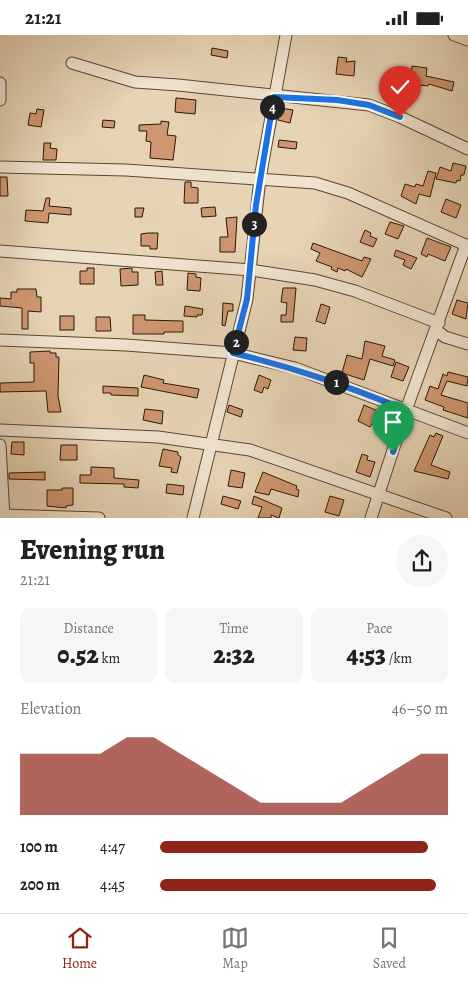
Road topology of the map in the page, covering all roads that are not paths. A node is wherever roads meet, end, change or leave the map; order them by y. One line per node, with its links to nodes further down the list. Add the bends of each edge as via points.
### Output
1 (286, 35): 6 (street)
2 (454, 35): 3 (street)
3 (468, 40)
4 (72, 63): 6 (street, via 149,84)
5 (0, 83): 7 (street)
6 (274, 97): 8 (street, via 369,105); 10 (street)
7 (0, 100)
8 (468, 149)
9 (0, 167): 10 (street)
10 (260, 178): 11 (street, via 327,186); 13 (street)
11 (467, 245): 14 (street)
12 (0, 251): 13 (street)
13 (251, 270): 14 (street, via 315,280 354,291); 17 (street)
14 (440, 330): 16 (street); 18 (street, via 432,341)
15 (0, 340): 17 (street)
16 (468, 344)
17 (233, 353): 18 (street, via 295,368); 21 (street)
18 (406, 410): 20 (street); 23 (street)
19 (0, 430): 21 (street, via 102,433)
20 (468, 433)
21 (212, 443): 23 (street, via 250,450); 26 (street)
22 (0, 445): 24 (street)
23 (380, 494): 27 (street); 28 (street)
24 (3, 516): 25 (street)
25 (99, 518)
26 (192, 518)
27 (371, 518)
28 (446, 518)

